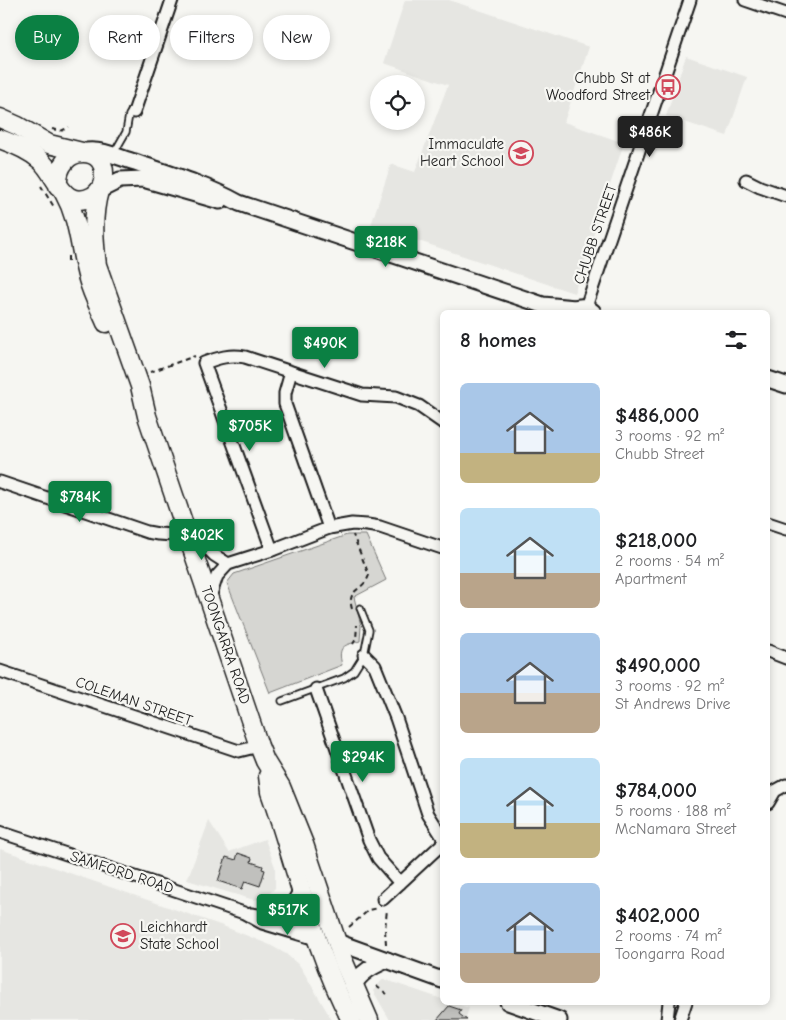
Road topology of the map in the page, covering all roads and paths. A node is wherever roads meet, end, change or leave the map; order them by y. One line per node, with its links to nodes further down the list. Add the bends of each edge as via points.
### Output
1 (172, 0): 5 (street)
2 (690, 0): 20 (street, CHUBB STREET)
3 (745, 0): 4 (street)
4 (786, 14)
5 (136, 107): 11 (lane)
6 (0, 118): 10 (main road, via 49,144)
7 (0, 130): 9 (main road)
8 (0, 138): 9 (main road)
9 (25, 149): 14 (main road, TOONGARRA ROAD, via 43,162)
10 (82, 152): 11 (street); 14 (main road, via 63,163 58,176); 15 (main road, via 90,153 100,161 104,176)
11 (113, 155): 17 (street, via 217,191)
12 (746, 180): 16 (street)
13 (39, 181): 18 (path)
14 (61, 190): 15 (main road, via 82,200); 26 (main road, TOONGARRA ROAD, via 75,215 88,281 132,389)
15 (100, 191): 17 (street, via 120,180 143,179 216,201); 26 (main road, TOONGARRA ROAD, via 94,217 97,265 140,386)
16 (786, 196)
17 (239, 203): 19 (street)
18 (57, 211)
19 (548, 308): 20 (street)
20 (581, 310)
21 (204, 363): 22 (path, via 198,355); 23 (street, via 235,355); 37 (street)
22 (154, 370)
23 (291, 372): 27 (street, via 362,395 404,400); 31 (street, via 285,404)
24 (770, 380): 25 (street)
25 (786, 385)
26 (147, 416): 29 (main road, TOONGARRA ROAD)
27 (440, 421)
28 (0, 482): 34 (street, via 147,532)
29 (180, 512): 34 (street); 35 (main road, TOONGARRA ROAD)
30 (770, 524): 32 (street)
31 (329, 528): 36 (street, via 367,524); 37 (street)
32 (786, 529)
33 (352, 530): 41 (path, via 369,575 351,596)
34 (162, 534): 35 (street)
35 (189, 537): 38 (street, via 195,535); 39 (main road, TOONGARRA ROAD)
36 (440, 547)
37 (272, 550): 38 (street)
38 (228, 564): 39 (street, via 218,576)
39 (210, 597): 50 (main road, TOONGARRA ROAD)
40 (360, 608): 45 (lane, via 369,630)
41 (353, 614)
42 (356, 620): 43 (path, via 358,633)
43 (353, 644)
44 (770, 652): 46 (street)
45 (364, 655): 48 (lane, via 354,671); 54 (street, via 375,666 428,814)
46 (786, 658)
47 (0, 671): 50 (street, COLEMAN STREET, via 239,751)
48 (316, 689): 49 (lane); 56 (street, via 369,840 378,858)
49 (282, 700)
50 (262, 753): 57 (main road, TOONGARRA ROAD, via 270,792); 63 (main road, TOONGARRA ROAD, via 281,787)
51 (786, 785): 52 (street, via 775,791)
52 (770, 800)
53 (0, 832): 59 (street, SAMFORD ROAD)
54 (440, 833)
55 (440, 846): 56 (street)
56 (400, 883): 58 (street)
57 (300, 889): 60 (street, via 286,910); 62 (main road, TOONGARRA ROAD)
58 (383, 899)
59 (244, 913): 60 (street, SAMFORD ROAD); 62 (street, SAMFORD ROAD, via 262,923)
60 (272, 917): 62 (street, SAMFORD ROAD)
61 (349, 927): 64 (path, via 369,910 387,907)
62 (315, 936): 63 (main road, SAMFORD ROAD); 73 (main road, TOONGARRA ROAD)
63 (337, 942): 65 (street, SAMFORD ROAD); 67 (main road, TOONGARRA ROAD)
64 (386, 944)
65 (386, 960): 66 (street, SAMFORD ROAD); 67 (street, via 371,967)
66 (440, 979)
67 (353, 986): 74 (main road, TOONGARRA ROAD)
68 (376, 986): 69 (path)
69 (387, 994)
70 (516, 1005): 75 (street)
71 (669, 1005): 76 (street)
72 (685, 1005): 77 (street)
73 (351, 1020)
74 (369, 1020)
75 (559, 1020)
76 (667, 1020)
77 (680, 1020)

